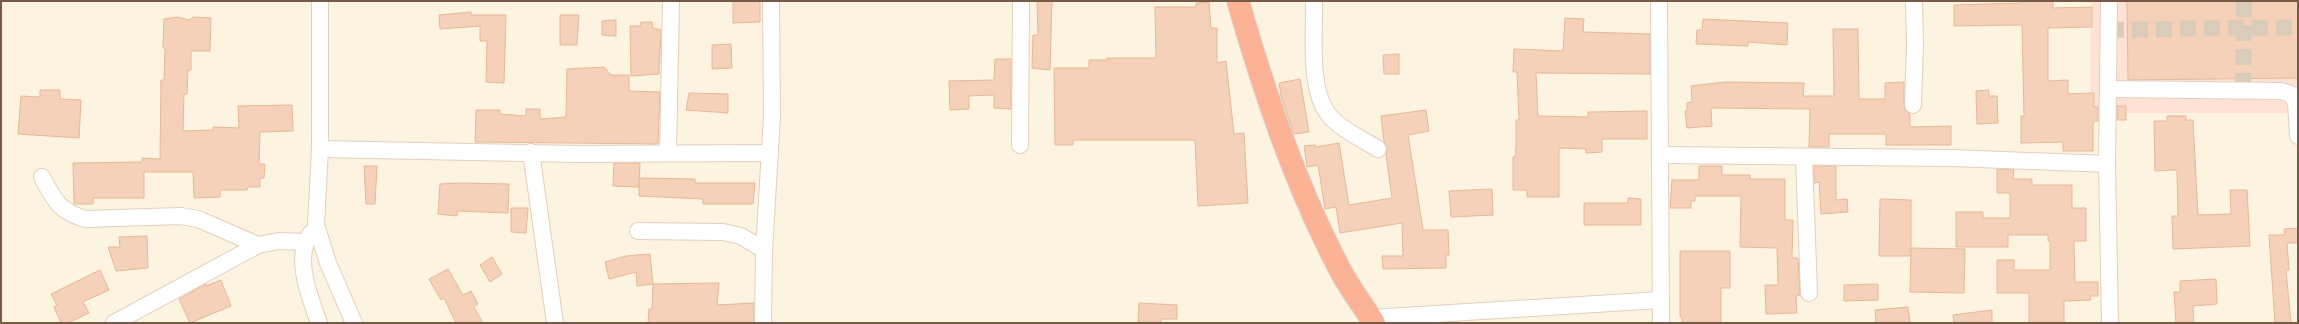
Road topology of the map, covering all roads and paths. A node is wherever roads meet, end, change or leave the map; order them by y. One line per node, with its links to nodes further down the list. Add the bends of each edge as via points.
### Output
1 (320, 1): 14 (street)
2 (671, 1): 18 (street)
3 (771, 1): 17 (street)
4 (1021, 1): 13 (street)
5 (1238, 1): 30 (highway, via 1264,84 1308,203 1337,266)
6 (1314, 1): 15 (street, via 1316,86 1321,102 1329,115)
7 (1659, 1): 19 (street)
8 (1914, 1): 11 (street)
9 (2109, 1): 10 (street)
10 (2108, 89): 12 (street, via 2281,91 2291,94 2296,103); 21 (street)
11 (1913, 105)
12 (2298, 136)
13 (1020, 145)
14 (320, 149): 16 (street); 23 (street)
15 (1378, 149)
16 (531, 152): 18 (street); 34 (street)
17 (770, 153): 18 (street); 27 (street)
18 (668, 154)
19 (1662, 155): 20 (street); 29 (street)
20 (1804, 158): 21 (street, via 1953,158); 28 (street)
21 (2106, 164): 37 (street)
22 (42, 177): 26 (street, via 60,207 71,215 85,219 181,216 198,219)
23 (316, 225): 25 (street); 33 (street, via 328,263)
24 (638, 231): 27 (street, via 723,232 741,236)
25 (304, 242): 26 (street, via 279,241); 32 (street, via 303,270)
26 (258, 245): 31 (street)
27 (764, 250): 35 (street)
28 (1809, 293)
29 (1660, 300): 30 (street); 36 (street)
30 (1372, 320)
31 (114, 323)
32 (320, 323)
33 (354, 323)
34 (556, 323)
35 (763, 323)
36 (1660, 323)
37 (2110, 323)

